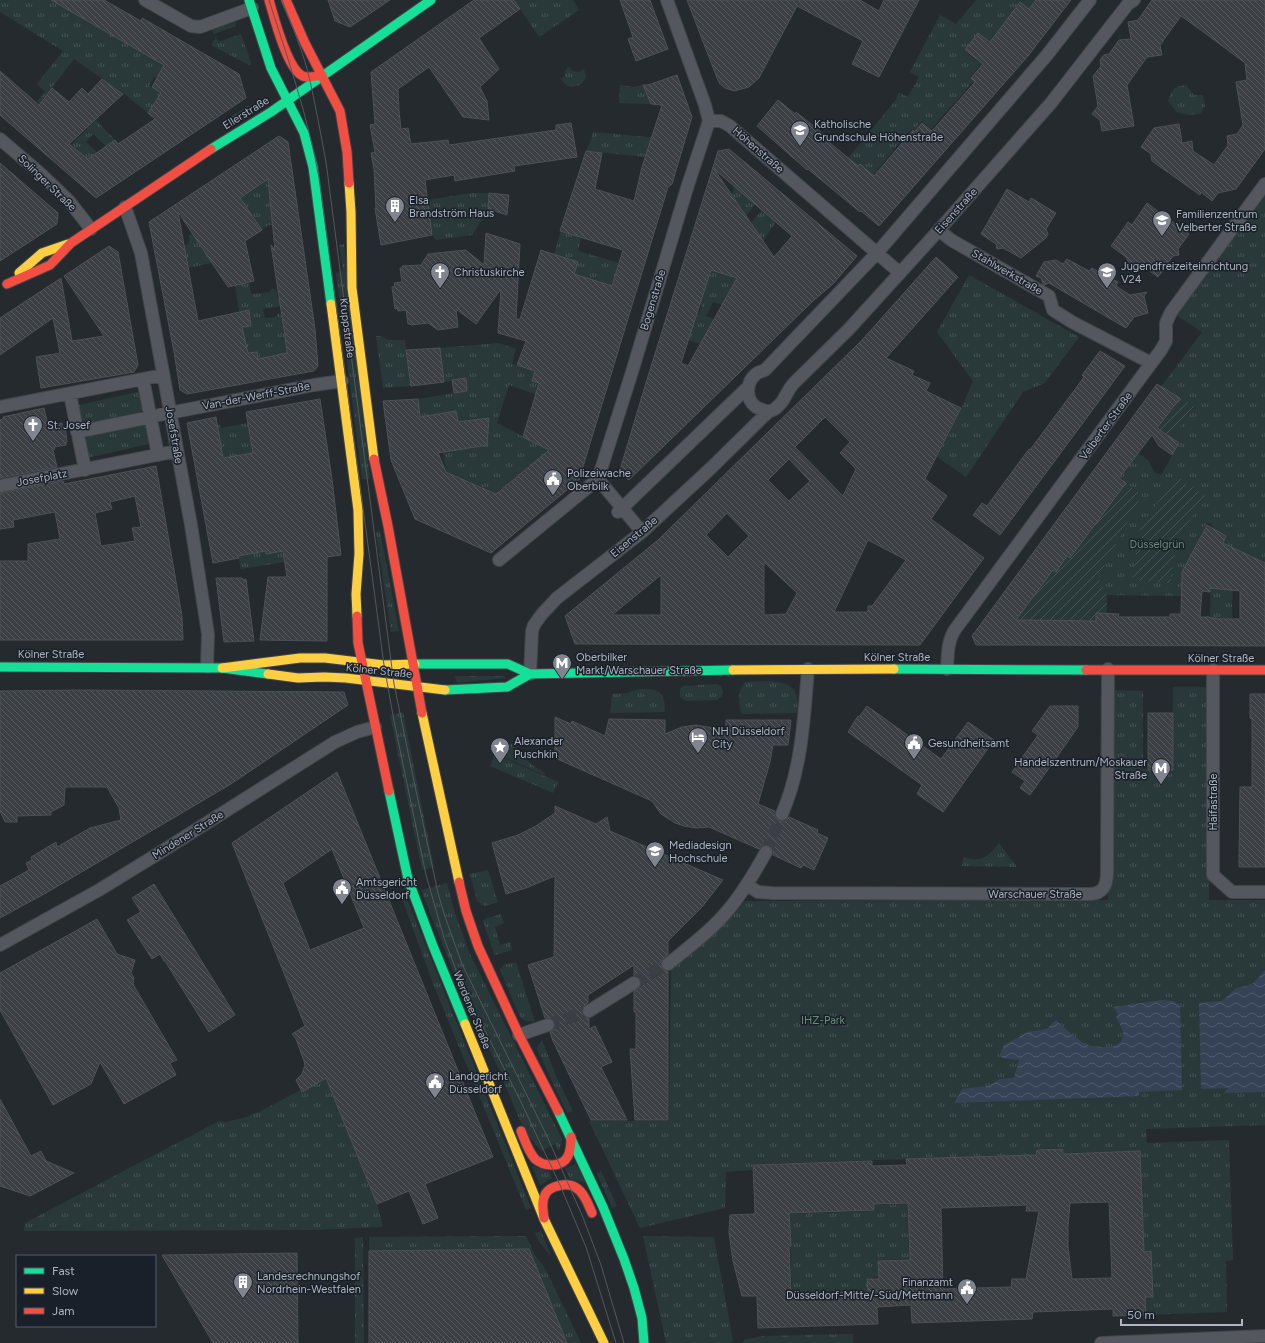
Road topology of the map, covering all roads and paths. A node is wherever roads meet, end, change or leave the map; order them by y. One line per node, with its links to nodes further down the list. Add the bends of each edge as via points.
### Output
1 (145, 0): 8 (street, via 190,26 200,27)
2 (268, 0): 9 (main road, via 288,56 297,72 305,76)
3 (286, 0): 9 (main road, Kruppstraße)
4 (431, 0): 9 (main road, Ellerstraße)
5 (667, 0): 11 (street)
6 (1090, 0): 18 (street, via 1047,55)
7 (1134, 0): 16 (street, Eisenstraße, via 1128,4 1036,121)
8 (250, 4): 10 (main road, Kruppstraße, via 272,68)
9 (322, 75): 10 (main road, Ellerstraße); 39 (main road, Kruppstraße, via 340,111 347,152 352,288 376,471)
10 (288, 100): 14 (main road, Ellerstraße); 24 (main road, Kruppstraße, via 304,133 313,167)
11 (709, 121): 18 (street, Höhenstraße, via 721,121 730,126); 34 (street, Bogenstraße)
12 (0, 139): 15 (street, Solinger Straße, via 69,200)
13 (1265, 184): 21 (street, Velberter Straße, via 1171,312 1166,323 1166,342)
14 (125, 207): 15 (main road, Ellerstraße); 22 (street, Josefstraße, via 141,253)
15 (91, 229): 17 (main road, Ellerstraße)
16 (939, 230): 19 (street, Eisenstraße); 21 (street, Stahlwerkstraße, via 951,240 1049,296 1053,310)
17 (71, 243): 20 (main road, Ellerstraße, via 42,253); 20 (main road, Ellerstraße, via 50,265)
18 (877, 252): 19 (street, Höhenstraße); 25 (street, via 765,370 756,374)
19 (900, 273): 28 (street, Eisenstraße, via 850,329 790,388 782,402)
20 (3, 286)
21 (1151, 364): 45 (street, Velberter Straße, via 954,631 948,652)
22 (163, 375): 23 (street); 29 (street, Josefstraße)
23 (143, 379): 26 (street); 29 (street)
24 (342, 381): 29 (street, Van-der-Werff-Straße); 40 (main road, Kruppstraße, via 358,510 358,643)
25 (748, 387): 28 (street, via 753,404); 36 (street)
26 (70, 394): 27 (street); 30 (street)
27 (0, 407)
28 (768, 412): 37 (street, Eisenstraße)
29 (156, 416): 30 (street); 31 (street, Josefstraße); 32 (street)
30 (77, 432): 33 (street)
31 (177, 451): 32 (street, Josefplatz); 42 (street, Josefstraße, via 201,582 208,634)
32 (158, 455): 33 (street, Josefplatz)
33 (85, 470): 35 (street, Josefplatz)
34 (598, 479): 36 (street); 38 (street)
35 (0, 486)
36 (620, 510): 37 (street)
37 (642, 532): 49 (street, Eisenstraße, via 557,598 542,614 532,631)
38 (499, 560)
39 (413, 664): 40 (main road, Kölner Straße); 49 (main road, Kölner Straße, via 508,664); 51 (main road, Kruppstraße)
40 (363, 666): 43 (main road, Kölner Straße, via 325,658 300,658); 50 (main road, Werdener Straße)
41 (0, 667): 42 (main road, Kölner Straße)
42 (207, 667): 43 (main road, Kölner Straße)
43 (222, 668): 50 (main road, Kölner Straße, via 298,678)
44 (808, 669): 45 (main road, Kölner Straße); 49 (main road, Kölner Straße); 53 (street, via 800,749 793,784)
45 (947, 669): 46 (main road, Kölner Straße)
46 (1108, 669): 47 (main road, Kölner Straße); 55 (street, Warschauer Straße, via 1107,881 1101,891 1096,894 772,893 758,892)
47 (1213, 670): 48 (main road, Kölner Straße); 56 (street, Haifastraße, via 1213,875 1232,892)
48 (1265, 670)
49 (530, 674): 51 (main road, Kölner Straße, via 507,687 449,691)
50 (366, 680): 51 (main road, Kölner Straße); 52 (main road, Werdener Straße)
51 (417, 687): 62 (main road, via 466,911 478,946)
52 (375, 727): 57 (street, Mindener Straße, via 334,742 104,887); 63 (main road, Werdener Straße, via 408,879)
53 (782, 814)
54 (766, 852): 55 (street)
55 (747, 886): 58 (street, via 715,924)
56 (1265, 892)
57 (0, 945)
58 (668, 964)
59 (634, 984): 60 (street)
60 (589, 1011)
61 (548, 1025): 62 (street)
62 (519, 1035): 66 (main road)
63 (472, 1044): 64 (main road); 68 (main road, Werdener Straße)
64 (486, 1056)
65 (518, 1126): 66 (main road, via 532,1154 539,1162 546,1164 560,1164 566,1160)
66 (571, 1137): 72 (main road, via 624,1259 642,1318)
67 (595, 1218): 68 (main road, via 585,1196 579,1189 566,1184 546,1193 542,1205)
68 (544, 1219): 71 (main road, Werdener Straße)
69 (632, 1321): 72 (main road)
70 (1265, 1336): 73 (street)
71 (604, 1343)
72 (644, 1343)
73 (1102, 1343)

